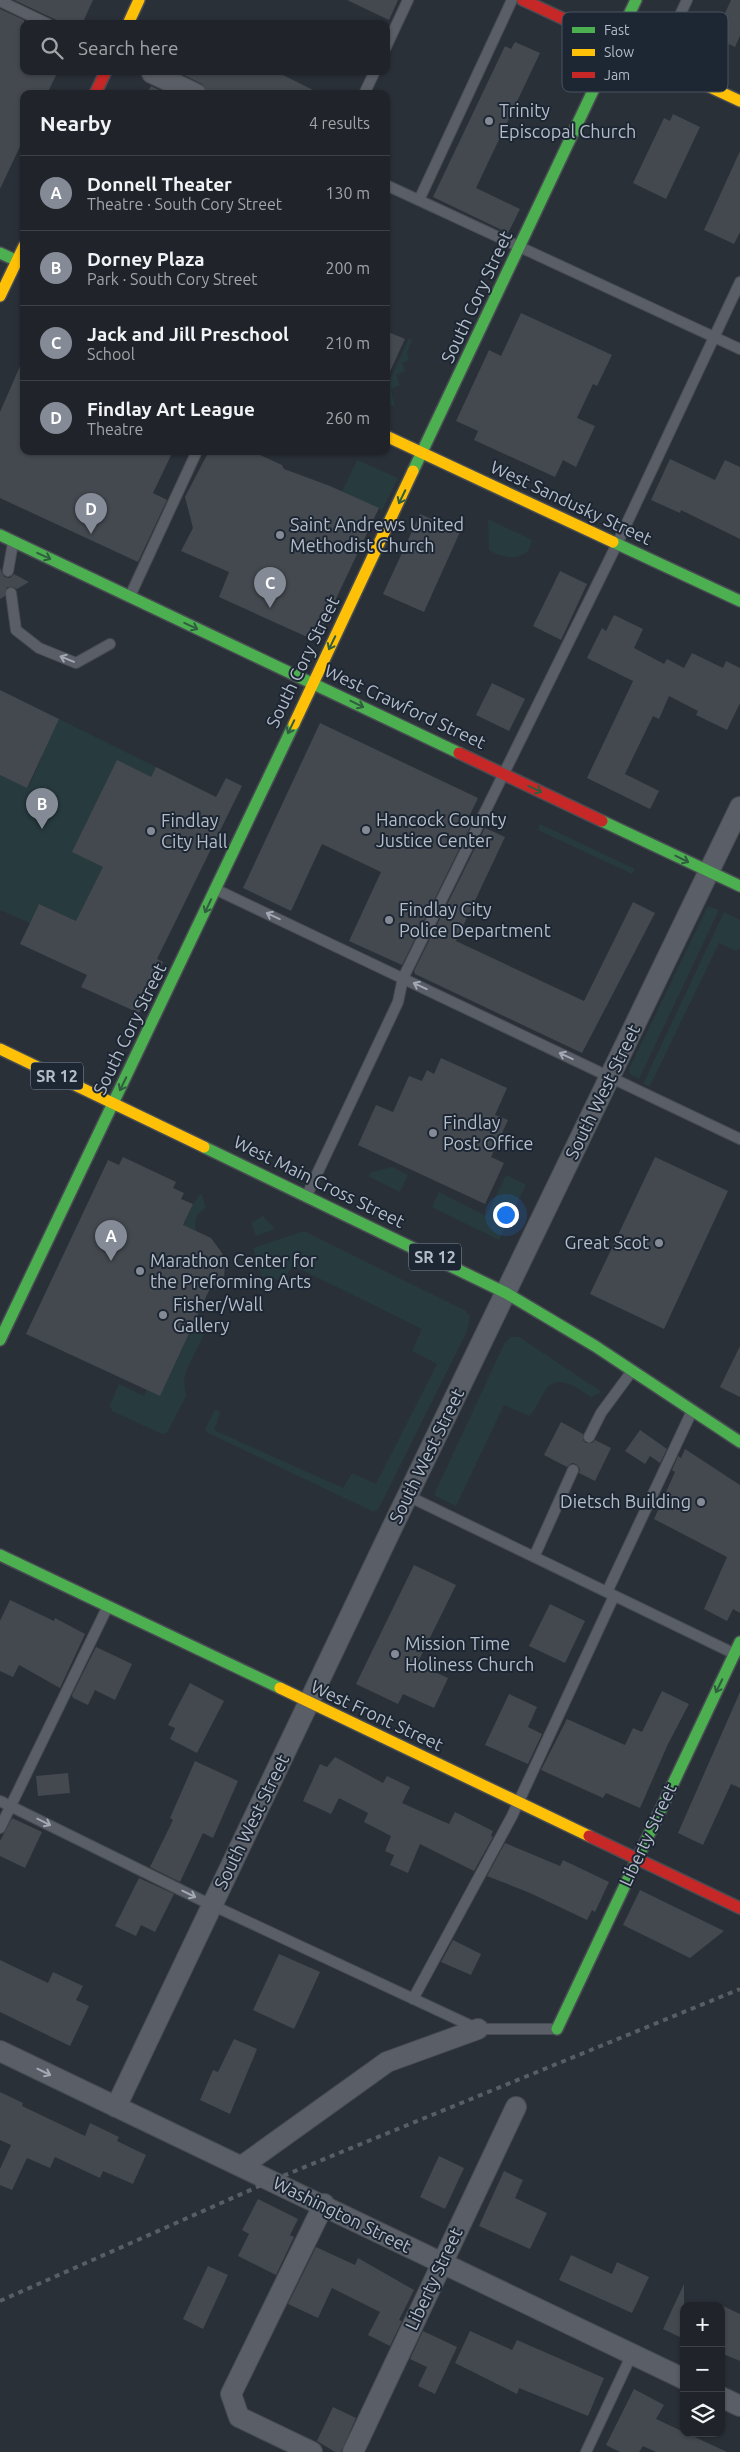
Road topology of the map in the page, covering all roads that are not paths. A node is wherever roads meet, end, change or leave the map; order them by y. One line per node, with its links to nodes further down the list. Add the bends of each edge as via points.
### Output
1 (139, 0): 12 (main road)
2 (408, 0): 13 (lane)
3 (512, 0): 24 (lane)
4 (523, 0): 10 (main road)
5 (636, 0): 8 (main road, South Cory Street)
6 (687, 0): 9 (lane)
7 (0, 1): 11 (lane)
8 (631, 12)
9 (681, 12)
10 (562, 18)
11 (40, 20)
12 (130, 20)
13 (390, 38)
14 (104, 75): 17 (main road)
15 (156, 75): 18 (street)
16 (373, 75): 19 (lane)
17 (97, 90)
18 (188, 90)
19 (366, 90)
20 (593, 92): 25 (main road, South Cory Street)
21 (721, 92): 22 (main road)
22 (740, 101)
23 (390, 186): 24 (lane)
24 (419, 200): 25 (lane)
25 (519, 248): 30 (lane); 33 (main road, South Cory Street)
26 (0, 253): 27 (main road)
27 (20, 263): 29 (main road)
28 (740, 282): 30 (lane)
29 (0, 296)
30 (713, 336): 31 (lane); 37 (lane)
31 (740, 349)
32 (390, 438): 33 (main road, West Sandusky Street)
33 (423, 453): 37 (main road, West Sandusky Street); 43 (main road, South Cory Street, one-way to 43)
34 (195, 455): 40 (lane)
35 (0, 535): 36 (main road, West Crawford Street)
36 (13, 542): 38 (lane); 40 (main road, West Crawford Street, one-way to 40)
37 (617, 544): 41 (main road, West Sandusky Street); 44 (lane)
38 (8, 571)
39 (11, 593): 42 (lane, one-way to 39, via 76,663 39,648 16,630)
40 (130, 597): 43 (main road, West Crawford Street, one-way to 43)
41 (740, 601)
42 (110, 644)
43 (312, 683): 44 (main road, West Crawford Street, one-way to 44); 48 (main road, South Cory Street, one-way to 48)
44 (504, 774): 46 (main road, West Crawford Street, one-way to 46); 49 (lane)
45 (740, 807): 46 (street, South West Street)
46 (709, 872): 47 (main road, West Crawford Street); 51 (street, South West Street)
47 (740, 886)
48 (216, 889): 49 (lane, one-way to 48); 52 (main road, South Cory Street, one-way to 52)
49 (403, 978): 51 (lane, one-way to 49); 54 (lane, via 398,1002)
50 (0, 1049): 52 (main road, West Main Cross Street / SR 12)
51 (610, 1077): 53 (lane); 55 (street, South West Street)
52 (114, 1103): 54 (main road, West Main Cross Street / SR 12); 56 (main road, South Cory Street)
53 (740, 1139)
54 (307, 1196): 55 (main road, West Main Cross Street / SR 12)
55 (506, 1293): 57 (main road, West Main Cross Street / SR 12); 62 (street, South West Street)
56 (0, 1340)
57 (633, 1370): 58 (main road, West Main Cross Street / SR 12); 59 (lane, via 601,1413)
58 (693, 1410): 60 (main road, West Main Cross Street / SR 12); 65 (lane)
59 (589, 1437)
60 (740, 1442)
61 (573, 1470): 64 (lane)
62 (408, 1496): 64 (lane); 69 (street, South West Street)
63 (0, 1554): 66 (main road, West Front Street)
64 (534, 1556): 65 (lane)
65 (611, 1594): 68 (lane); 71 (lane)
66 (108, 1605): 69 (main road, West Front Street); 72 (lane)
67 (740, 1642): 68 (main road, Liberty Street)
68 (734, 1654): 74 (main road, Liberty Street, one-way to 74)
69 (309, 1703): 71 (main road, West Front Street); 75 (street, South West Street)
70 (0, 1801): 72 (lane)
71 (519, 1802): 74 (main road, West Front Street); 77 (lane)
72 (11, 1806): 73 (lane); 75 (lane, one-way to 75)
73 (0, 1828)
74 (635, 1859): 76 (main road, West Front Street); 78 (main road, Liberty Street)
75 (212, 1905): 77 (lane); 81 (street, South West Street)
76 (740, 1908)
77 (413, 1999): 79 (lane)
78 (556, 2029): 79 (lane)
79 (478, 2030): 83 (street, via 388,2062)
80 (0, 2051): 81 (street, Washington Street, one-way to 81)
81 (116, 2107): 83 (street, Washington Street)
82 (516, 2107): 85 (street, Liberty Street)
83 (242, 2166): 84 (street, Washington Street)
84 (324, 2204): 85 (street, Washington Street); 90 (street, via 231,2394 239,2417)
85 (441, 2263): 86 (street, Washington Street); 91 (street, Liberty Street)
86 (632, 2354): 87 (street, Washington Street); 92 (lane)
87 (680, 2377)
88 (725, 2399): 89 (street)
89 (740, 2406)
90 (312, 2452)
91 (353, 2452)
92 (586, 2452)

